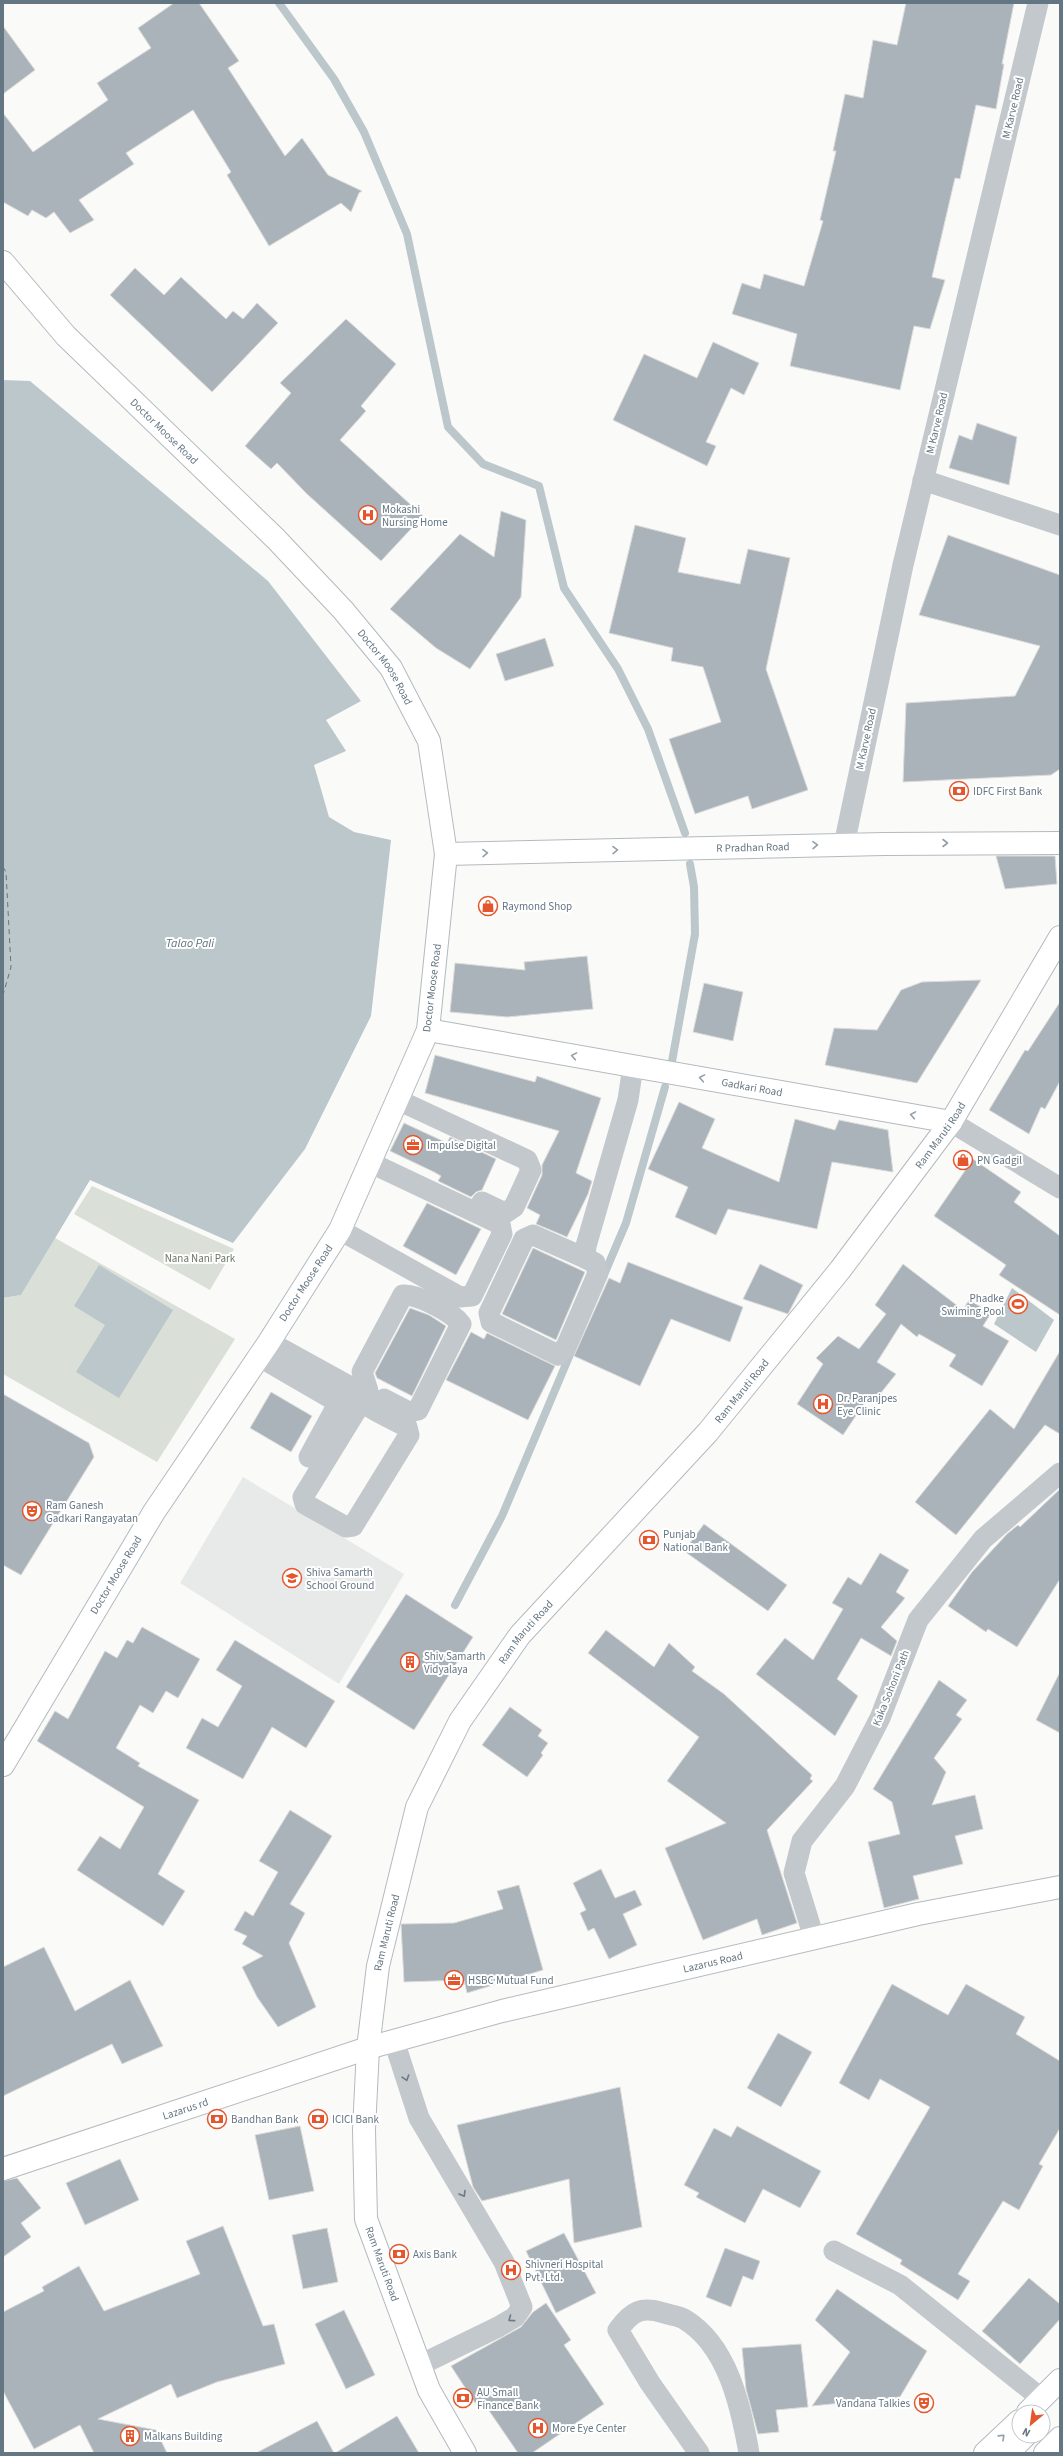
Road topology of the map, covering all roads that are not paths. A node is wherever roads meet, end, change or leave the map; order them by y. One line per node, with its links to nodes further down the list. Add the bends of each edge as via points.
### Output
1 (1038, 3): 3 (street, M Karve Road)
2 (3, 262): 7 (main road, Doctor Moose Road, via 66,336 276,539 343,610 391,668 429,741)
3 (923, 480): 4 (street); 6 (street, M Karve Road)
4 (1060, 525)
5 (1060, 842): 6 (main road, R Pradhan Road, one-way to 5)
6 (844, 845): 7 (main road, R Pradhan Road, one-way to 6)
7 (446, 854): 9 (main road, Doctor Moose Road)
8 (1060, 937): 12 (main road, Ram Maruti Road)
9 (428, 1030): 10 (main road, Gadkari Road, one-way to 9); 11 (main road, Doctor Moose Road)
10 (633, 1066): 12 (main road, Gadkari Road, one-way to 10); 17 (street, via 628,1100)
11 (398, 1100): 13 (main road, Doctor Moose Road); 13 (street, via 527,1160 531,1170 514,1207 505,1212)
12 (951, 1122): 14 (street, Gadkari Road); 27 (main road, Ram Maruti Road, via 840,1270 708,1432 520,1634 460,1721 417,1807 378,1966)
13 (374, 1156): 16 (main road, Doctor Moose Road); 16 (street, via 500,1224 502,1234 472,1296 460,1297)
14 (1060, 1188)
15 (518, 1220): 17 (street)
16 (340, 1230): 18 (main road, Doctor Moose Road)
17 (585, 1252): 17 (street, via 595,1263 598,1273 566,1347 558,1354 491,1322 489,1313 524,1239 533,1235)
18 (264, 1349): 19 (street); 23 (main road, Doctor Moose Road, via 154,1512)
19 (343, 1394): 20 (street, via 355,1384); 21 (street)
20 (365, 1396): 20 (street, via 410,1412 418,1410 461,1324 456,1317 412,1294 402,1295 362,1372); 20 (street, via 407,1427 409,1435 353,1526 346,1527 305,1504 303,1497)
21 (310, 1457)
22 (1060, 1473): 25 (street, Kaka Sohoni Path, via 983,1539 918,1620 880,1718 845,1786 802,1841 794,1873)
23 (3, 1765)
24 (1060, 1887): 25 (main road, Lazarus Road, via 918,1914)
25 (814, 1938): 26 (main road, Lazarus Road, via 502,2011)
26 (394, 2041): 27 (main road, Lazarus Road); 30 (street, one-way to 30, via 418,2118 504,2262 522,2307 515,2317 498,2327)
27 (368, 2048): 28 (main road, Lazarus rd); 30 (main road, Ram Maruti Road, via 364,2130 366,2219)
28 (3, 2169)
29 (834, 2251): 32 (street, via 900,2285)
30 (420, 2365): 36 (main road, Ram Maruti Road, via 429,2390)
31 (1060, 2380): 33 (main road)
32 (1038, 2404)
33 (1045, 2404)
34 (1011, 2428): 39 (main road, one-way to 34)
35 (1017, 2444): 40 (main road)
36 (465, 2453)
37 (699, 2453): 38 (street, via 650,2383 618,2330 629,2316 648,2308 684,2318 709,2340 729,2377 743,2419)
38 (749, 2453)
39 (985, 2453)
40 (1008, 2453)

